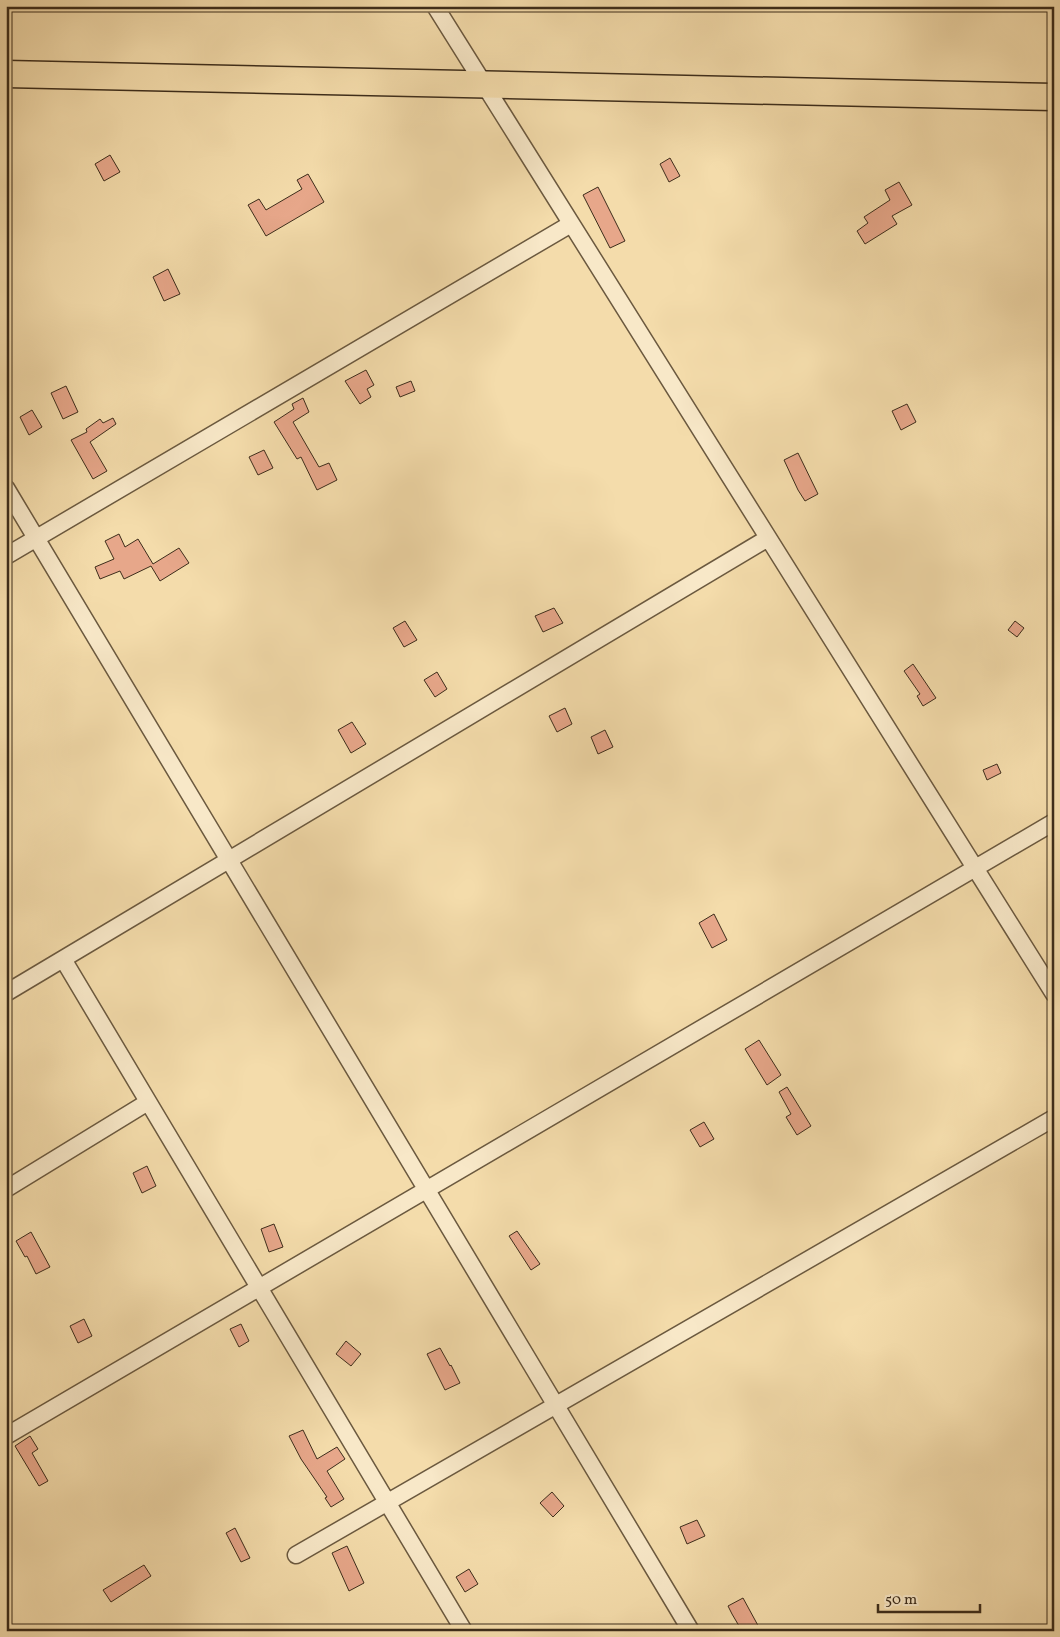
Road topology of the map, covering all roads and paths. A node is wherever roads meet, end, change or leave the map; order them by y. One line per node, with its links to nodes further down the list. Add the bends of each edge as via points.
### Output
1 (435, 6): 3 (street)
2 (6, 74): 3 (main road)
3 (484, 84): 4 (main road); 5 (street)
4 (1054, 96)
5 (571, 224): 7 (street); 8 (street)
6 (6, 488): 7 (street)
7 (36, 538): 9 (street); 11 (street)
8 (768, 538): 11 (street); 12 (street)
9 (6, 556)
10 (1054, 822): 12 (street)
11 (229, 860): 13 (street); 19 (street)
12 (975, 868): 15 (street); 19 (street)
13 (63, 959): 14 (street); 16 (street)
14 (6, 994)
15 (1054, 994)
16 (148, 1102): 18 (street); 20 (street)
17 (1054, 1118): 21 (street)
18 (6, 1189)
19 (426, 1190): 20 (street); 21 (street)
20 (259, 1287): 22 (street); 23 (street)
21 (556, 1405): 23 (street); 26 (street)
22 (6, 1436)
23 (387, 1502): 24 (street); 25 (street)
24 (296, 1555)
25 (464, 1631)
26 (691, 1631)

